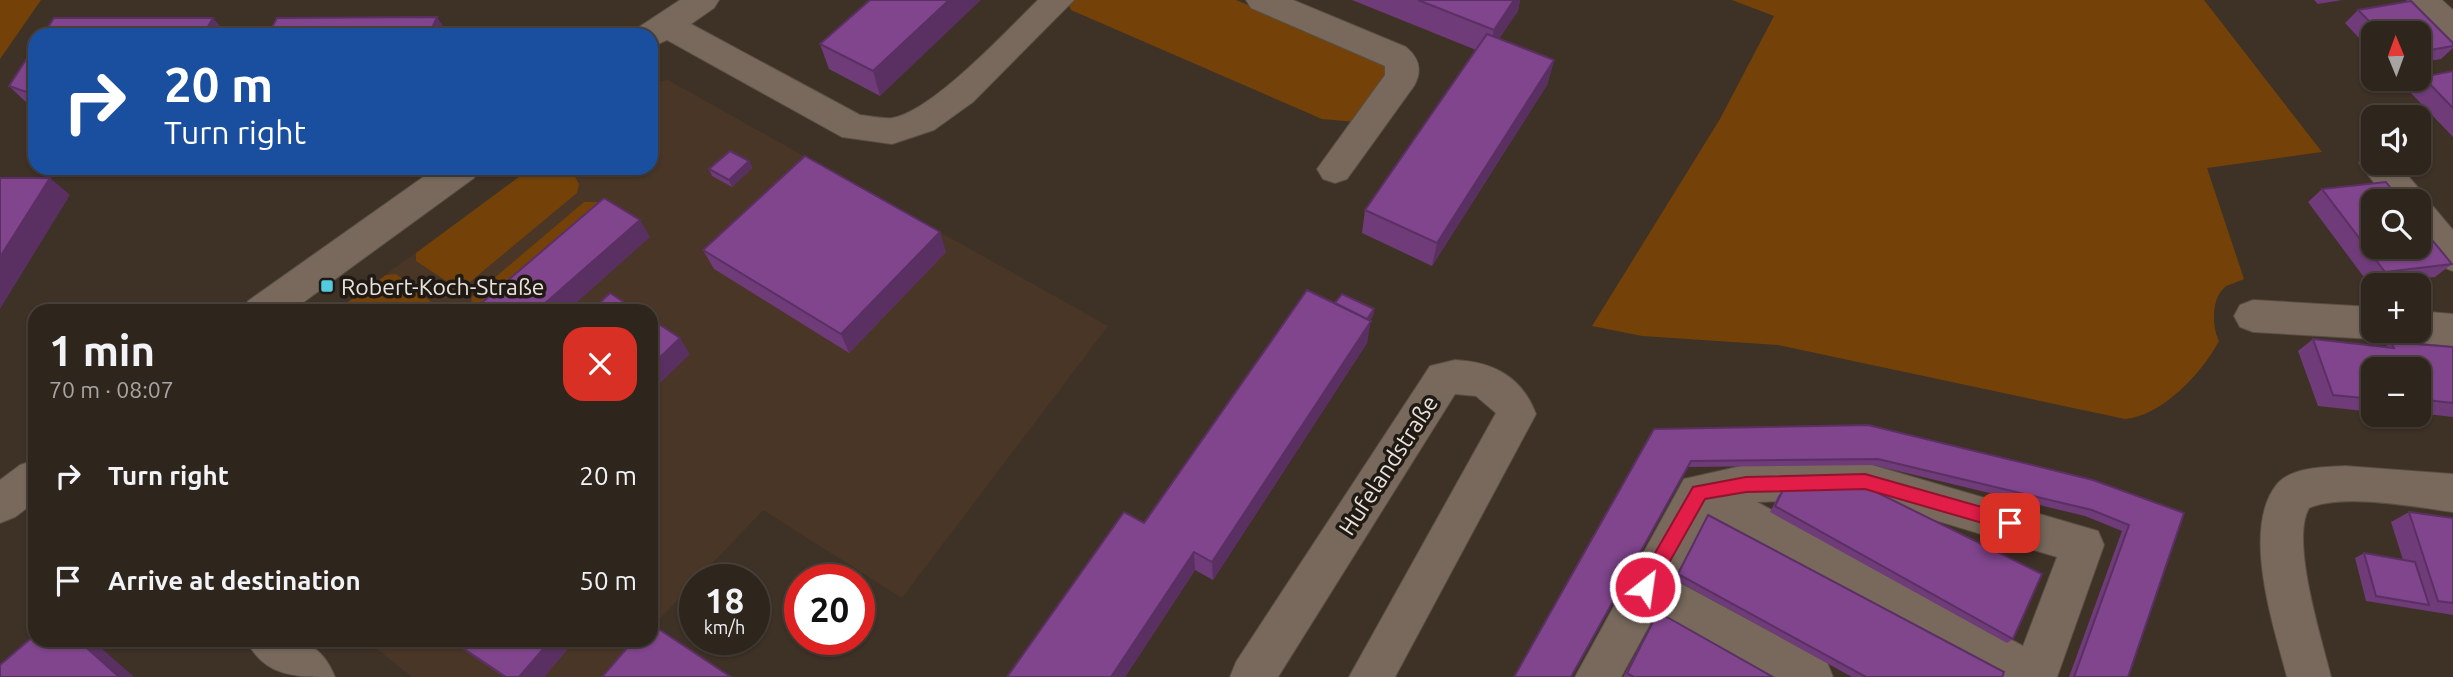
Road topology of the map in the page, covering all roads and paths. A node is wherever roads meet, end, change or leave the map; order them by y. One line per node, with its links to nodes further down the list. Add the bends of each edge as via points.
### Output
1 (703, 0): 5 (street)
2 (1058, 0): 5 (street, via 961,93 922,121 892,131 855,128)
3 (1262, 0): 7 (street, via 1402,62 1402,77)
4 (2423, 0): 6 (street)
5 (659, 30)
6 (2453, 30)
7 (1335, 169)
8 (451, 175): 13 (street)
9 (2387, 175): 10 (street)
10 (2398, 189)
11 (2431, 230): 12 (street)
12 (2453, 256)
13 (272, 304)
14 (2253, 316): 15 (street)
15 (2361, 322)
16 (2431, 328): 17 (street)
17 (2453, 330)
18 (28, 483): 21 (street)
19 (1699, 492): 22 (street); 25 (street); 25 (street, via 1746,484 1865,481 2083,545)
20 (2453, 493): 30 (street, via 2339,484 2295,493 2283,510 2281,539)
21 (0, 504)
22 (1645, 587): 28 (street); 29 (street)
23 (277, 647): 26 (street)
24 (1261, 674): 27 (street, Hufelandstraße, via 1444,378 1459,375 1491,383 1514,403 1516,414)
25 (2034, 676)
26 (313, 677)
27 (1371, 677)
28 (1597, 677)
29 (1811, 677)
30 (2309, 677)

